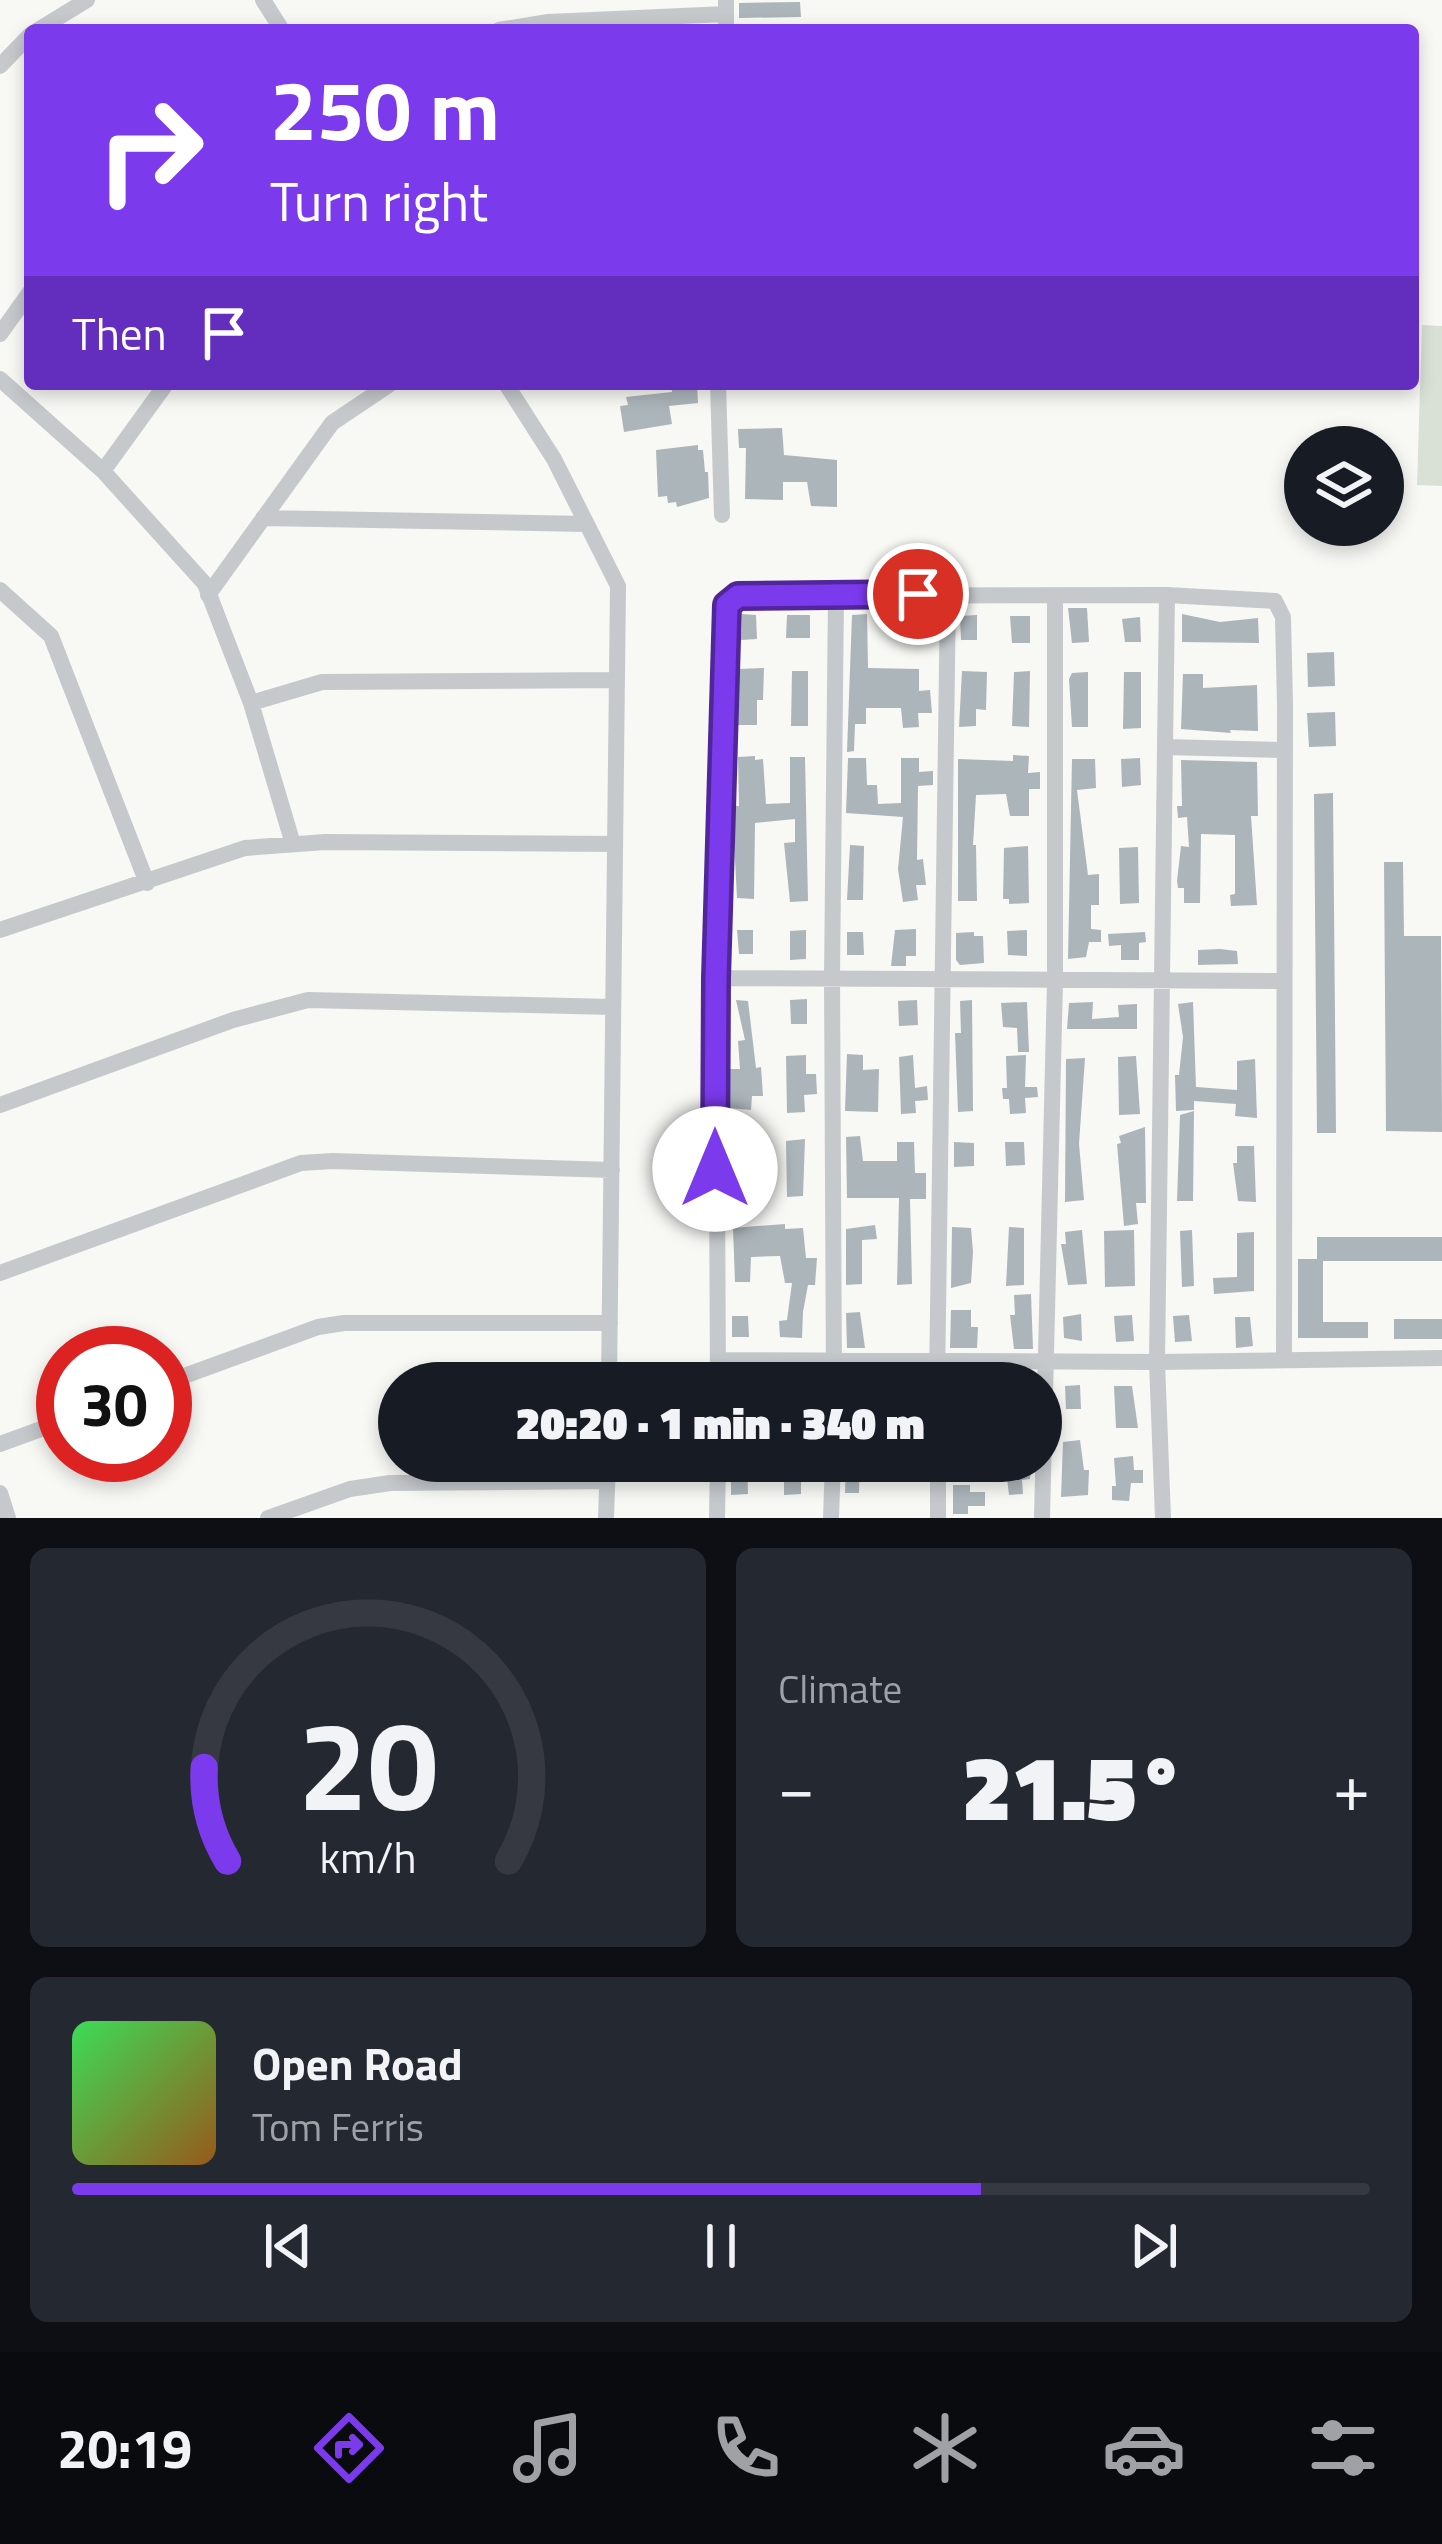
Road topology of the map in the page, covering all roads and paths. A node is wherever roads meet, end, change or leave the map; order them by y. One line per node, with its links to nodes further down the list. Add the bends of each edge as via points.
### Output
1 (87, 0): 3 (street)
2 (726, 15): 4 (street)
3 (48, 24)
4 (581, 24)
5 (24, 41): 6 (street)
6 (0, 66)
7 (24, 300): 8 (street)
8 (0, 334)
9 (0, 380): 14 (street)
10 (162, 390): 14 (street)
11 (381, 390): 16 (street, via 332,423)
12 (510, 390): 17 (street)
13 (718, 390): 15 (street)
14 (103, 471): 20 (street)
15 (722, 515)
16 (263, 518): 17 (street); 20 (street)
17 (586, 524): 24 (street, via 618,586)
18 (0, 590): 30 (street, via 51,636)
19 (948, 594): 22 (street); 23 (street); 35 (street)
20 (208, 595): 25 (street)
21 (1167, 595): 23 (street); 26 (street); 27 (street, via 1275,601 1283,617)
22 (836, 596): 32 (street); 33 (street, via 738,596 727,605)
23 (1054, 597): 37 (street)
24 (617, 680): 25 (street, via 322,682); 29 (street)
25 (251, 703): 28 (street)
26 (1165, 747): 27 (street); 34 (street)
27 (1283, 750): 36 (street)
28 (293, 844): 29 (street); 30 (street, via 245,848)
29 (615, 844): 38 (street)
30 (147, 883): 31 (street)
31 (0, 930)
32 (832, 977): 33 (street); 35 (street); 48 (street)
33 (716, 978): 44 (street)
34 (1164, 979): 36 (street); 37 (street); 50 (street)
35 (944, 980): 37 (street); 45 (street)
36 (1282, 981): 47 (street)
37 (1055, 982): 46 (street)
38 (614, 1007): 39 (street, via 308,1000); 40 (street)
39 (0, 1105)
40 (612, 1170): 41 (street, via 301,1163); 42 (street)
41 (0, 1273)
42 (610, 1323): 49 (street); 51 (street, via 344,1323)
43 (1442, 1358): 47 (street)
44 (718, 1360): 48 (street)
45 (937, 1360): 46 (street); 48 (street)
46 (1047, 1360): 50 (street); 66 (street)
47 (1284, 1360): 50 (street)
48 (835, 1361)
49 (609, 1362)
50 (1157, 1362): 67 (street)
51 (192, 1373)
52 (36, 1431): 53 (street)
53 (0, 1444)
54 (498, 1482): 61 (street, via 350,1489)
55 (607, 1482): 62 (street)
56 (718, 1482): 63 (street)
57 (833, 1482): 64 (street)
58 (938, 1482): 65 (street)
59 (0, 1493): 60 (street)
60 (8, 1518)
61 (268, 1518)
62 (606, 1518)
63 (717, 1518)
64 (832, 1518)
65 (938, 1518)
66 (1042, 1518)
67 (1163, 1518)

